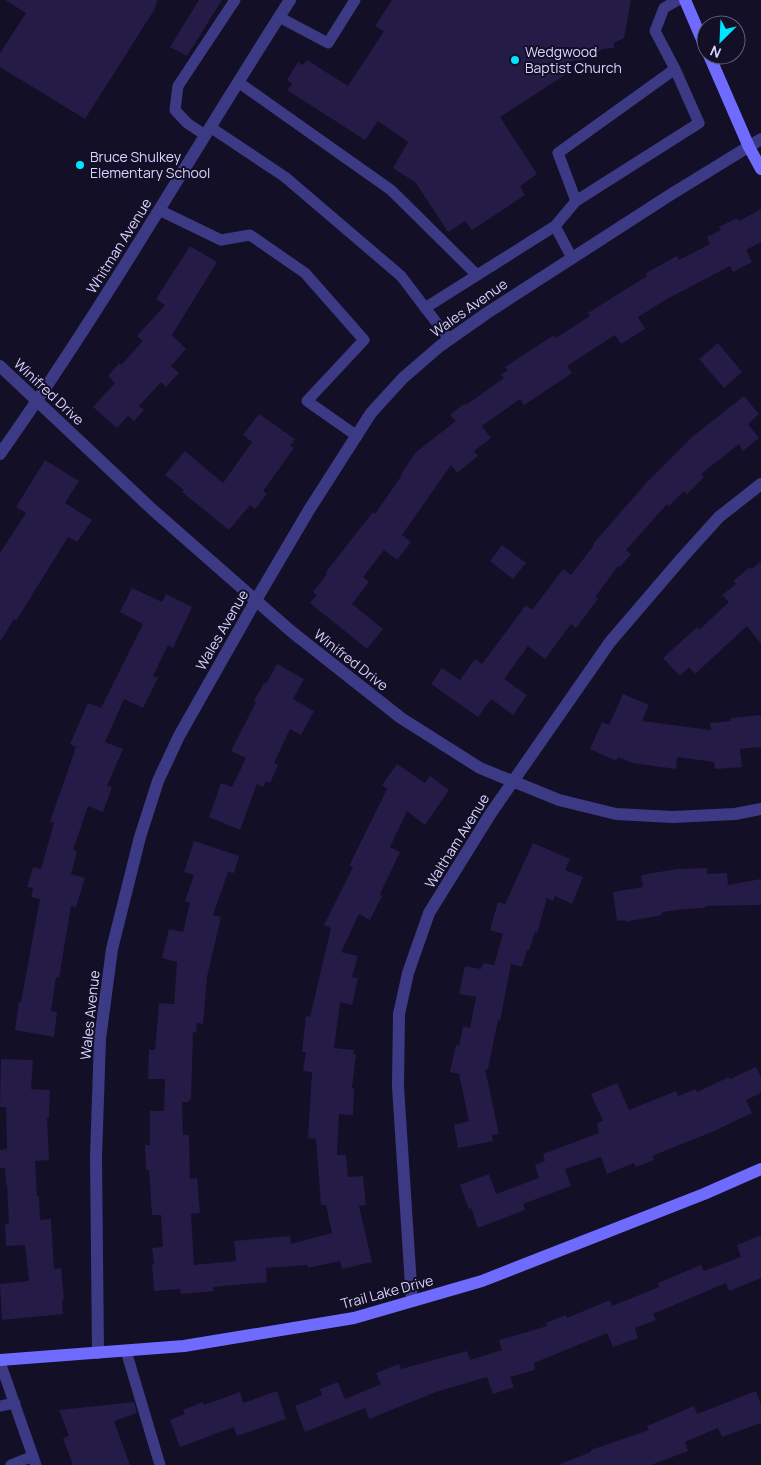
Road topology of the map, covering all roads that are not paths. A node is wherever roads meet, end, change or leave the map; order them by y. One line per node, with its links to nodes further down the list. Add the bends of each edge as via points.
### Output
1 (235, 0): 11 (lane, via 178,86 175,110 187,123)
2 (290, 0): 6 (street, Whitman Avenue)
3 (355, 0): 6 (lane, via 328,43)
4 (678, 0): 9 (lane, via 664,8 655,31)
5 (685, 0): 7 (street)
6 (279, 17): 10 (street, Whitman Avenue)
7 (696, 26)
8 (713, 65): 13 (street)
9 (675, 69): 15 (lane, via 558,153); 15 (lane, via 699,122)
10 (238, 82): 11 (street, Whitman Avenue); 19 (lane, via 391,190)
11 (207, 131): 16 (street, Whitman Avenue); 20 (lane, via 285,177 401,276)
12 (761, 139): 13 (street, Wales Avenue)
13 (749, 147): 14 (street); 18 (street, Wales Avenue)
14 (761, 169)
15 (576, 201): 17 (lane)
16 (159, 210): 23 (street, Whitman Avenue); 24 (lane, via 221,240 250,235 305,272 364,340 307,401)
17 (555, 226): 18 (lane); 19 (lane)
18 (572, 258): 21 (street, Wales Avenue)
19 (477, 275): 20 (lane)
20 (425, 308): 21 (lane)
21 (449, 339): 24 (street, Wales Avenue, via 403,378 371,413)
22 (0, 366): 23 (street, Winifred Drive)
23 (38, 400): 25 (street, Whitman Avenue); 27 (street, Winifred Drive, via 154,511)
24 (357, 436): 27 (street, Wales Avenue)
25 (0, 454)
26 (761, 484): 28 (street, Waltham Avenue, via 719,518 610,642)
27 (256, 600): 28 (street, Winifred Drive, via 401,718 480,768); 33 (street, Wales Avenue, via 179,736 158,781 140,837 112,949 100,1039 96,1157)
28 (513, 781): 29 (street, Winifred Drive, via 559,800 616,814 673,817 735,814); 31 (street, Waltham Avenue, via 429,913 408,973 399,1014 398,1086)
29 (761, 808)
30 (761, 1169): 31 (street, Trail Lake Drive, via 482,1281)
31 (412, 1301): 32 (street, Trail Lake Drive, via 344,1320 184,1346)
32 (126, 1351): 33 (street, Trail Lake Drive); 39 (lane)
33 (98, 1353): 34 (street, Trail Lake Drive)
34 (0, 1361): 35 (lane)
35 (14, 1403): 36 (lane); 37 (lane)
36 (0, 1406)
37 (35, 1460): 38 (lane)
38 (11, 1465)
39 (160, 1465)

